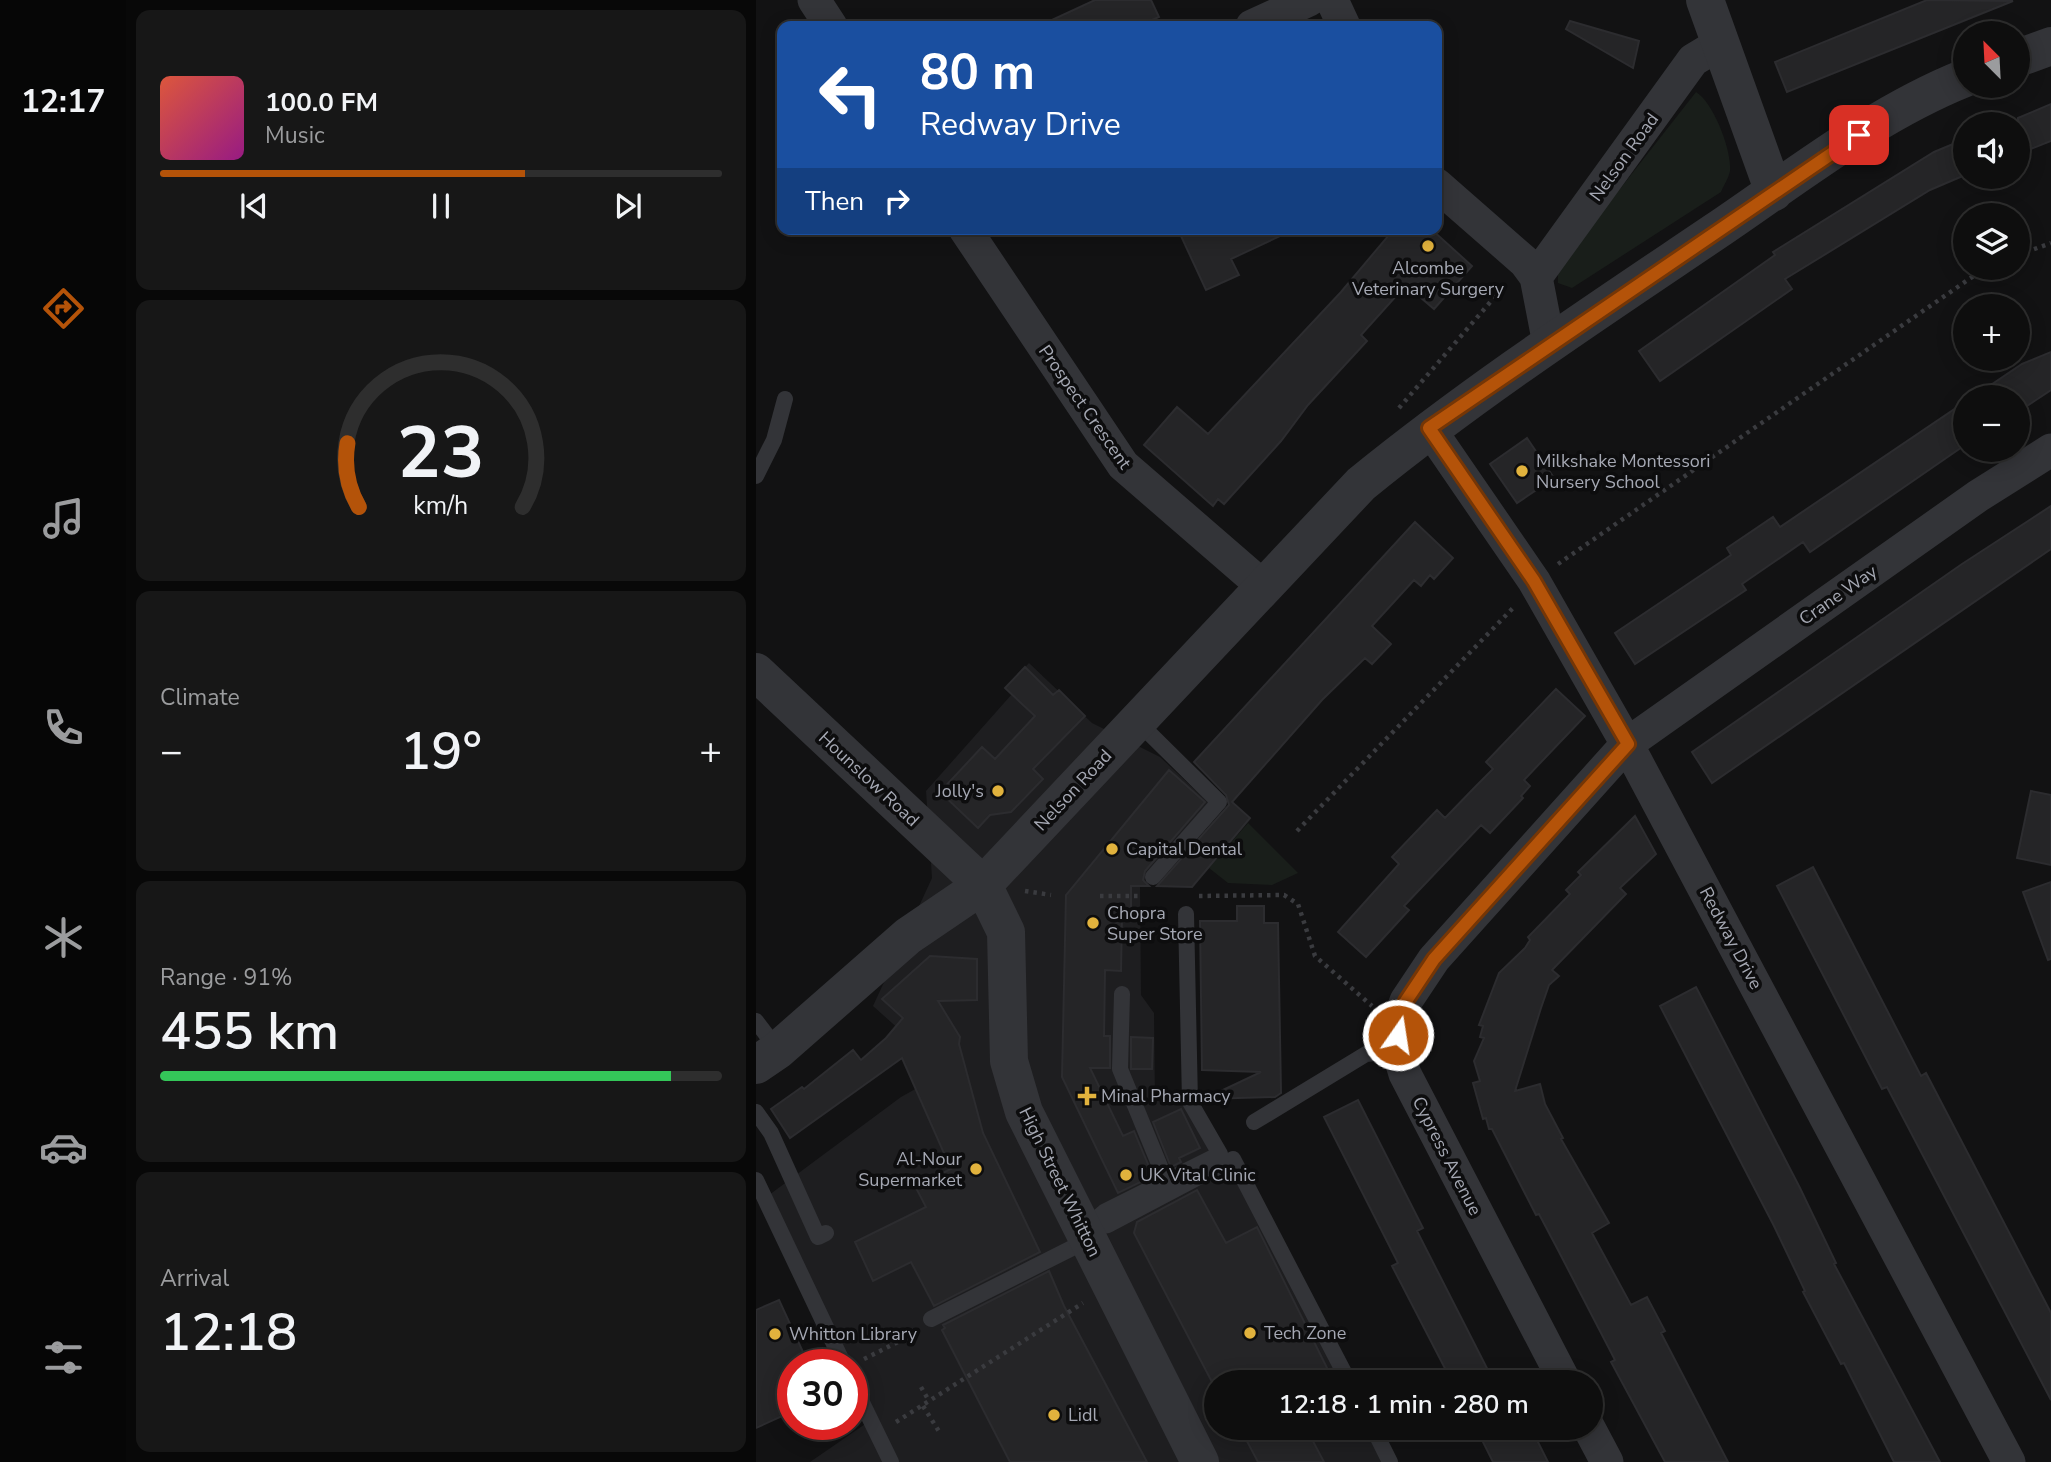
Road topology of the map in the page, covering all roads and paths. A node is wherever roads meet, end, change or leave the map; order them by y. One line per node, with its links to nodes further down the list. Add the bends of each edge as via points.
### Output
1 (814, 0): 5 (street)
2 (1309, 0): 6 (street)
3 (1332, 0): 7 (street)
4 (1704, 0): 8 (street)
5 (828, 21)
6 (1263, 21)
7 (1342, 21)
8 (1718, 45): 13 (street); 17 (street, Nelson Road, via 1693,60)
9 (2051, 46): 10 (street)
10 (2030, 54)
11 (1953, 84): 13 (street, Nelson Road, via 1880,121)
12 (1442, 190): 17 (street)
13 (1774, 192): 19 (street, Nelson Road)
14 (969, 235): 26 (street, Prospect Crescent, via 1123,465)
15 (2051, 243): 16 (path)
16 (2030, 251)
17 (1530, 269): 19 (street); 21 (path)
18 (1968, 280): 25 (path)
19 (1549, 344): 22 (street, Nelson Road)
20 (785, 399): 24 (lane, via 774,440)
21 (1390, 419)
22 (1429, 428): 25 (street, Redway Drive); 26 (street, Nelson Road, via 1362,484)
23 (2051, 450): 29 (street, Crane Way, via 1978,496)
24 (756, 476)
25 (1537, 585): 29 (street, Redway Drive); 30 (path)
26 (1265, 588): 28 (street, Nelson Road)
27 (756, 672): 32 (street, Hounslow Road)
28 (1138, 722): 31 (lane, via 1219,802); 32 (street, Nelson Road)
29 (1628, 744): 38 (street, via 1434,959 1406,1001); 65 (street, Redway Drive)
30 (1297, 831)
31 (1153, 877)
32 (983, 885): 39 (street, Nelson Road); 45 (street, High Street Whitton, via 1006,932 1009,1061 1024,1112)
33 (1100, 896): 34 (path)
34 (1153, 896)
35 (1192, 896): 38 (path, via 1284,895 1298,904 1315,956)
36 (1186, 914): 43 (lane, via 1190,1102 1220,1154)
37 (1122, 994): 43 (lane, via 1120,1069)
38 (1398, 1035): 41 (lane); 52 (street, Cypress Avenue, via 1405,1074)
39 (763, 1045)
40 (756, 1112): 44 (lane, via 771,1133 818,1237)
41 (1254, 1122)
42 (756, 1180): 49 (lane)
43 (1166, 1181): 45 (lane, via 1104,1212)
44 (826, 1233)
45 (1085, 1235): 46 (street, High Street Whitton); 47 (lane); 51 (lane, via 1233,1159)
46 (1111, 1285): 54 (path); 62 (street, High Street Whitton)
47 (931, 1319)
48 (898, 1342): 50 (path)
49 (842, 1349)
50 (868, 1356)
51 (1343, 1370)
52 (1559, 1370)
53 (921, 1387): 54 (path)
54 (929, 1402): 55 (path)
55 (923, 1406): 57 (path); 58 (path)
56 (868, 1415): 57 (lane)
57 (877, 1433): 61 (lane)
58 (940, 1433)
59 (1379, 1440): 63 (lane)
60 (1595, 1440): 64 (street)
61 (891, 1462)
62 (1200, 1462)
63 (1391, 1462)
64 (1607, 1462)
65 (2009, 1462)

